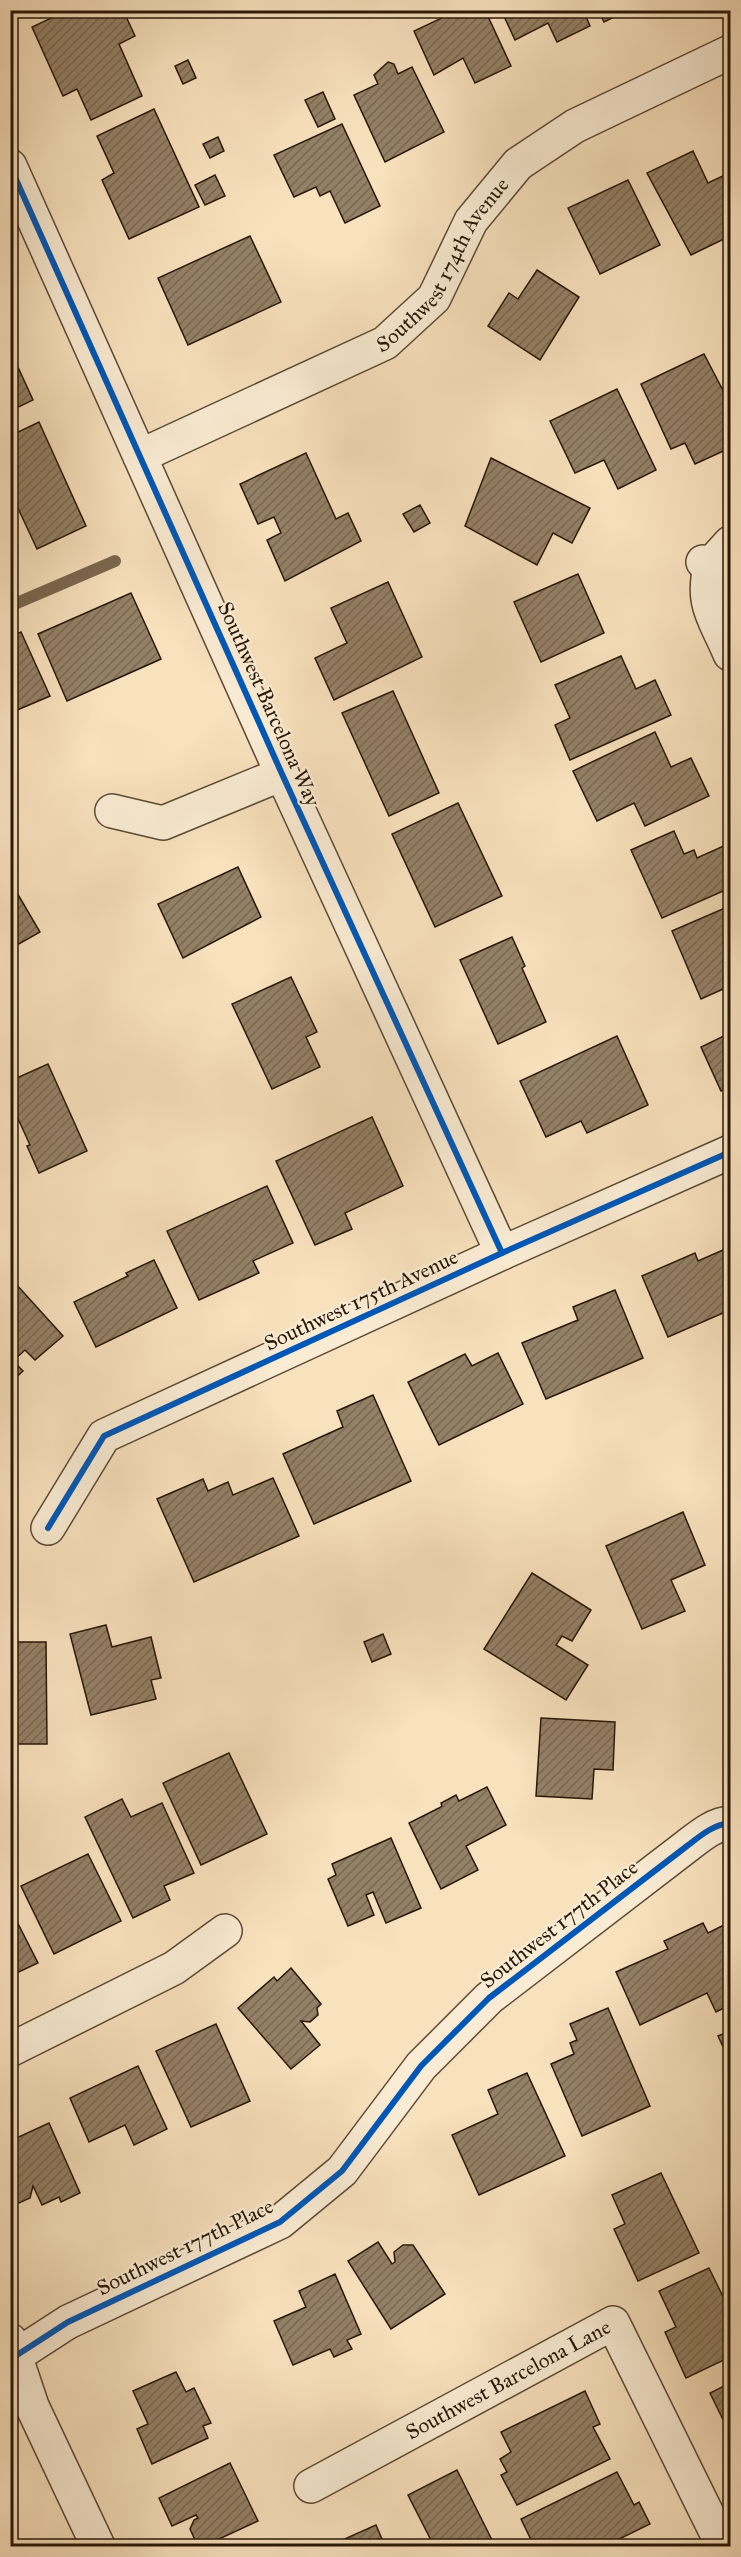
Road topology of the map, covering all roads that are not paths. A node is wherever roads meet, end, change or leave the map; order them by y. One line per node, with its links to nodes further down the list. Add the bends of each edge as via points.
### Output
1 (730, 52): 3 (street, Southwest 174th Avenue, via 575,126 518,164 471,221 434,298 385,343)
2 (10, 166): 3 (street, Southwest Barcelona Way)
3 (140, 456): 6 (street, Southwest Barcelona Way)
4 (715, 556): 5 (street, via 705,584 706,600)
5 (730, 654)
6 (282, 774): 7 (street, via 163,823); 9 (street, Southwest Barcelona Way)
7 (112, 811)
8 (730, 1152): 9 (street, Southwest 175th Avenue)
9 (502, 1253): 10 (street, Southwest 175th Avenue, via 104,1436)
10 (48, 1528)
11 (730, 1822): 14 (street, Southwest 177th Place, via 687,1845 489,1998 421,2066 342,2171 280,2222)
12 (225, 1932): 13 (street, via 174,1968)
13 (10, 2049)
14 (14, 2348): 16 (street, via 32,2406)
15 (310, 2486): 17 (street, Southwest Barcelona Lane, via 613,2323)
16 (98, 2547)
17 (723, 2547)

